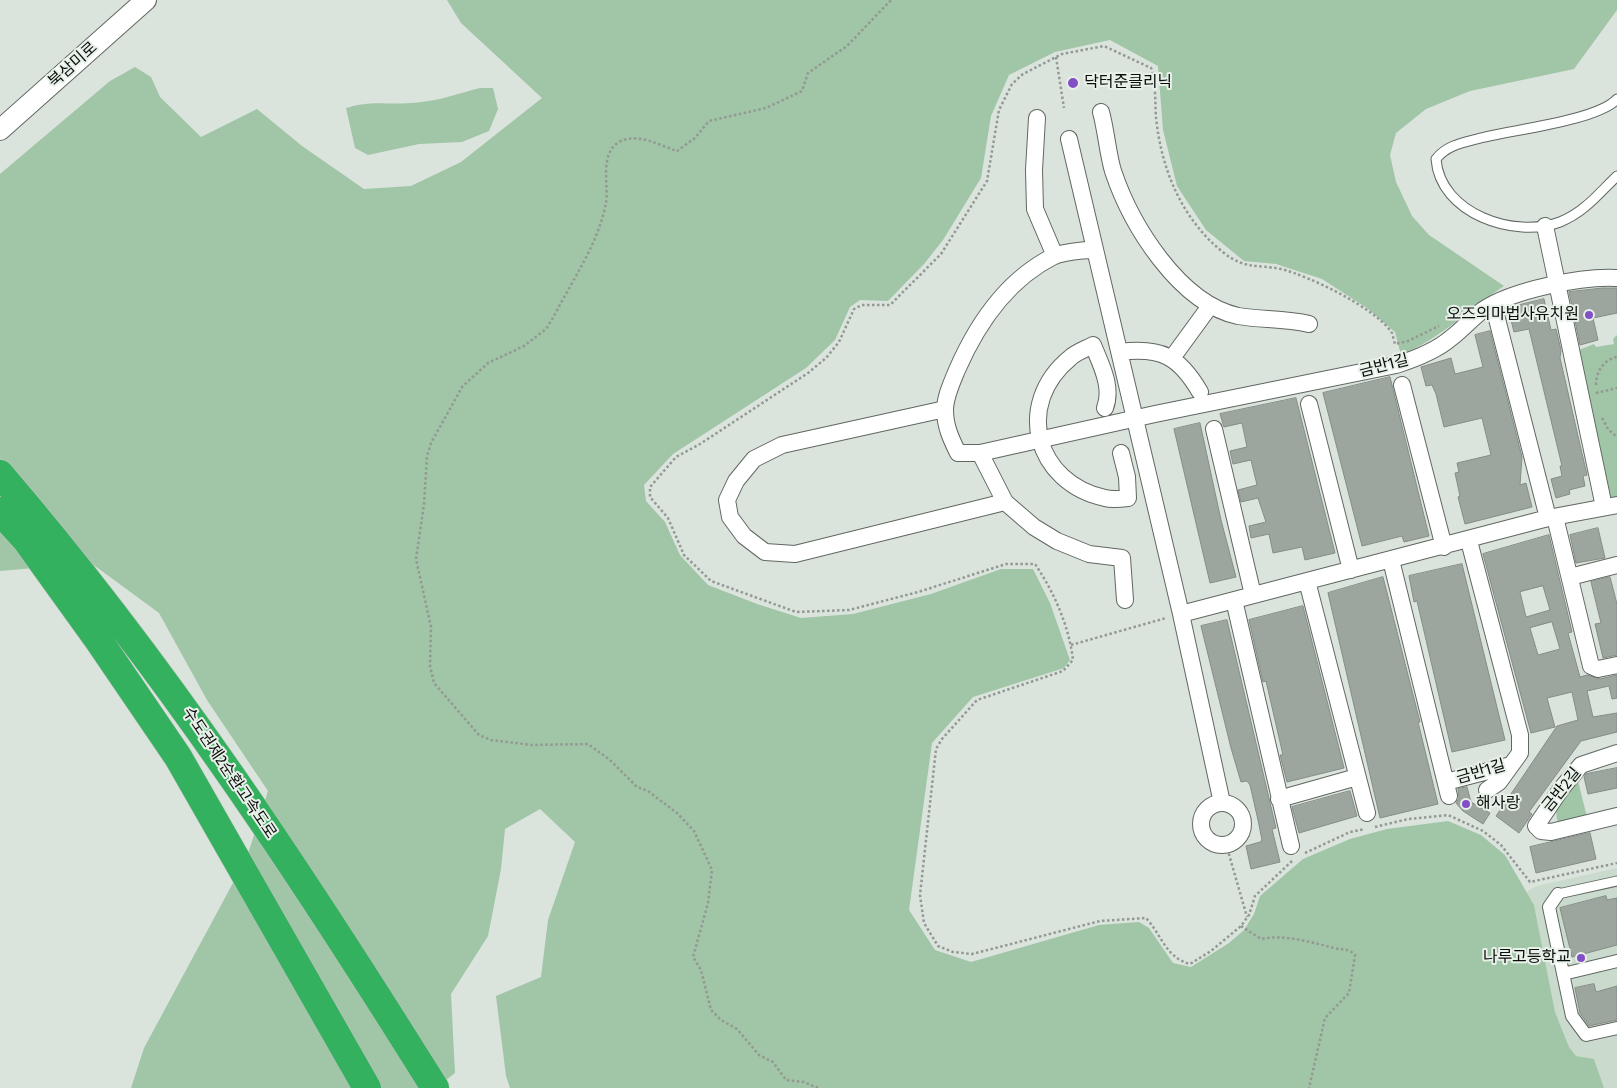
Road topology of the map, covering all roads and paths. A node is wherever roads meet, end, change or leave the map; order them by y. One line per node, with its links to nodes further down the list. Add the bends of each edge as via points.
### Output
1 (146, 0): 8 (street, 북삼미로)
2 (891, 0): 74 (path, via 847,46 808,73 802,91 766,108 709,121 695,138 677,151 631,138 618,143 610,151 606,169 606,202 596,238 553,318 524,346 479,369 462,387 431,443 417,544 416,559 430,627 429,652 434,683 479,735 491,740 532,745 588,744 637,787 648,791 678,813 694,830 712,870 708,903 693,957 701,970 711,1010 737,1029 786,1080)
3 (1056, 57): 5 (path)
4 (1617, 100): 11 (lane, via 1581,117 1504,131 1454,145 1436,159 1444,184 1457,200 1478,216 1500,224)
5 (1064, 108)
6 (1101, 112): 16 (street, via 1112,169 1123,198 1158,256 1176,278)
7 (1037, 118): 13 (street, via 1035,209)
8 (0, 130)
9 (1069, 138): 12 (street)
10 (1617, 176): 11 (lane, via 1577,214)
11 (1545, 226): 15 (street)
12 (1095, 249): 13 (street); 19 (street)
13 (1055, 256): 29 (street, via 1015,283 986,316 966,349)
14 (1617, 278): 15 (street, 금반1길, via 1594,278)
15 (1557, 285): 31 (street, 금반1길, via 1510,296 1483,310 1450,340 1410,361); 39 (street)
16 (1210, 306): 18 (street, via 1238,316 1287,318); 20 (street)
17 (1497, 319): 41 (street)
18 (1309, 324)
19 (1120, 352): 20 (street, via 1141,350); 31 (street)
20 (1172, 358): 24 (street, via 1187,371)
21 (1617, 358): 25 (path, via 1606,362 1600,370 1595,383)
22 (1402, 385): 43 (street, 금반1길)
23 (1617, 388): 25 (path)
24 (1200, 392)
25 (1597, 392): 26 (path)
26 (1599, 401)
27 (1309, 404): 46 (street)
28 (1105, 408): 34 (street, via 1109,397 1093,345 1070,357 1052,376 1042,396 1037,417)
29 (945, 409): 35 (street, 금반1길, via 948,434 958,453); 38 (street, via 782,445 754,459 736,481 727,500 730,517 744,536 765,552 795,554)
30 (1601, 410): 33 (path, via 1605,425)
31 (1135, 419): 34 (street, 금반1길); 52 (street)
32 (1214, 429): 49 (street)
33 (1617, 437)
34 (1038, 440): 35 (street, 금반1길); 36 (street, via 1050,463 1066,479 1085,492 1107,499 1128,498)
35 (980, 453): 38 (street)
36 (1121, 453)
37 (0, 474): 73 (highway, 수도권제2순환고속도로, via 57,540 187,710 333,924)
38 (1005, 502): 50 (street, via 1034,527 1057,541 1089,554 1122,558)
39 (1611, 506): 41 (street)
40 (0, 511): 72 (highway, 수도권제2순환고속도로, via 27,541 99,640 178,757)
41 (1551, 517): 42 (street); 47 (street)
42 (1469, 541): 43 (street); 56 (street, 금반1길, via 1520,735 1520,753)
43 (1444, 547): 44 (street)
44 (1391, 560): 46 (street); 56 (street, 금반1길, via 1448,789)
45 (1617, 565): 47 (street)
46 (1352, 570): 48 (street)
47 (1570, 577): 54 (street, via 1591,666 1598,669)
48 (1307, 582): 49 (street); 57 (street)
49 (1253, 595): 51 (street)
50 (1125, 600)
51 (1234, 600): 52 (street); 59 (street)
52 (1181, 614): 53 (path); 60 (street)
53 (1071, 645)
54 (1617, 665)
55 (1617, 754): 62 (street, 금반2길, via 1582,765 1536,826 1541,831 1551,832)
56 (1511, 765): 58 (street, via 1499,782)
57 (1357, 777): 59 (street); 61 (street)
58 (1487, 790)
59 (1279, 799): 64 (street)
60 (1222, 803): 63 (street, via 1235,808 1242,820 1241,834); 63 (street, via 1210,807 1201,824 1206,837)
61 (1367, 813)
62 (1617, 816)
63 (1226, 844): 67 (path)
64 (1291, 846)
65 (1617, 881): 66 (lane)
66 (1558, 894): 70 (street, via 1549,907)
67 (1248, 917)
68 (1242, 926): 75 (path, via 1261,939 1277,937 1311,941 1348,949 1355,955 1349,993 1328,1013 1323,1023)
69 (1617, 961): 70 (street)
70 (1563, 974): 71 (street, via 1572,1016 1586,1035)
71 (1617, 1028)
72 (367, 1088)
73 (435, 1088)
74 (818, 1088)
75 (1309, 1088)

